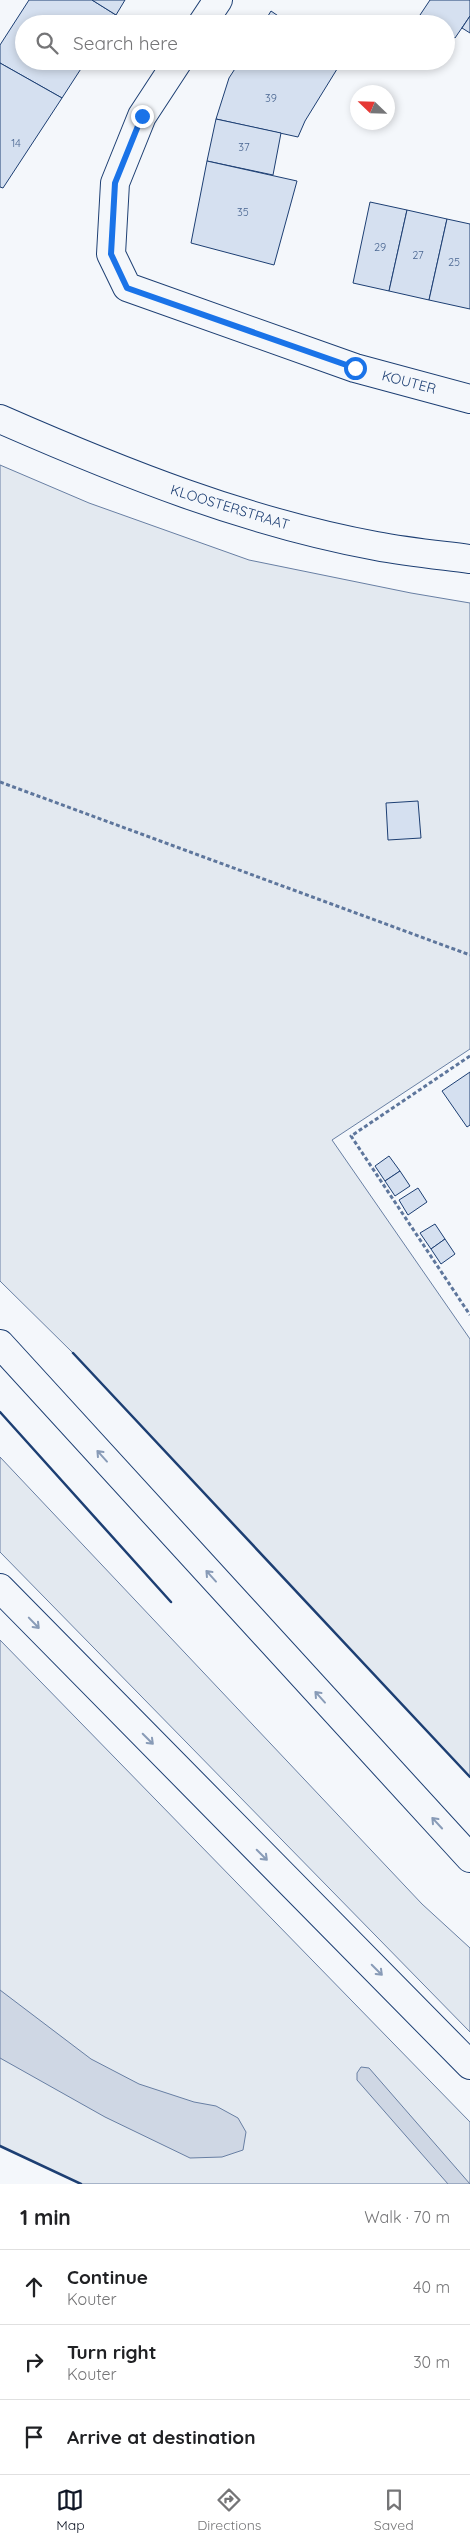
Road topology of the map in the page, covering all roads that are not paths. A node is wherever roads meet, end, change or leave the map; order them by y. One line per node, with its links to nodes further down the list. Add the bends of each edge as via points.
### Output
1 (218, 0): 2 (main road)
2 (208, 15)
3 (172, 70): 4 (main road, KOUTER, via 142,116 115,183 111,254 127,288 355,368)
4 (470, 399)
5 (0, 419): 6 (main road, KLOOSTERSTRAAT, via 79,454 181,493 270,520 376,546)
6 (470, 559)
7 (0, 1344): 9 (main road, one-way to 7)
8 (0, 1588): 10 (main road, one-way to 10)
9 (470, 1858)
10 (470, 2065)

